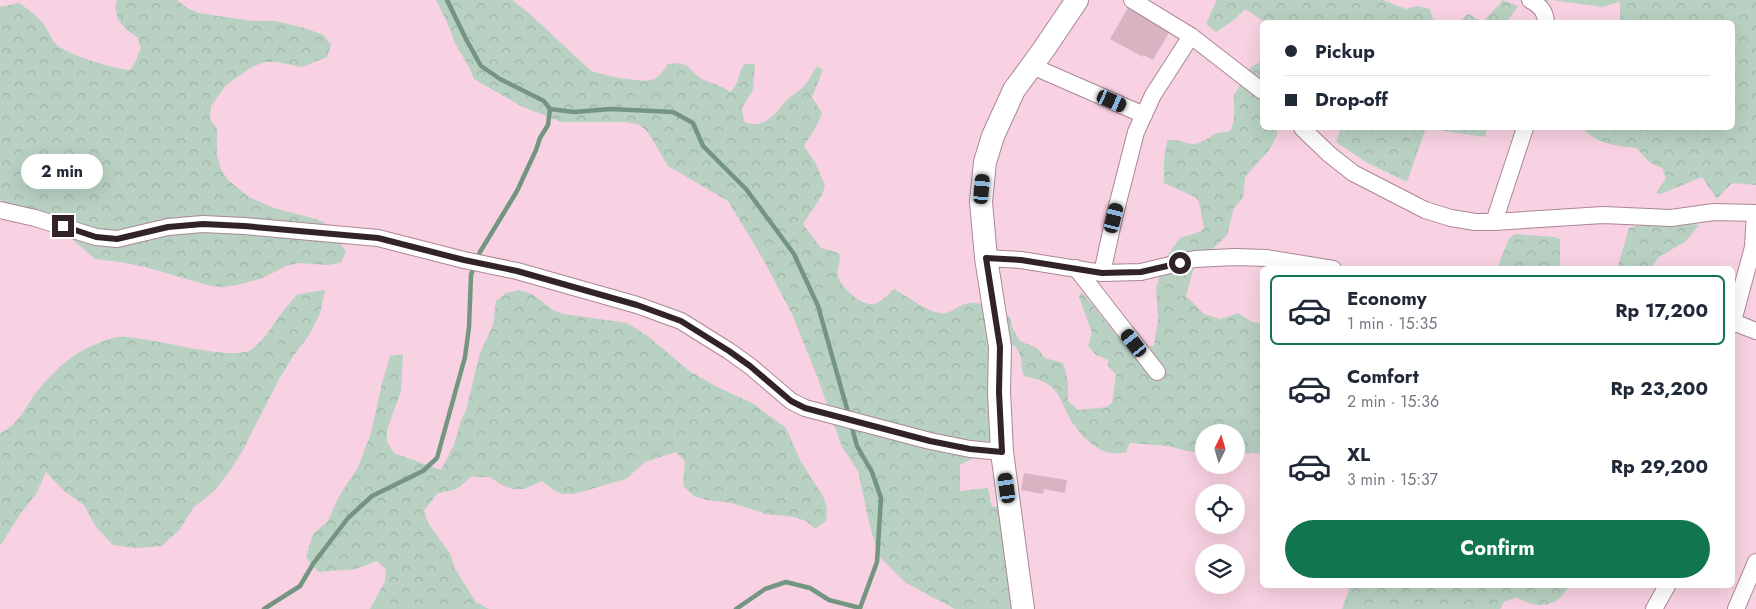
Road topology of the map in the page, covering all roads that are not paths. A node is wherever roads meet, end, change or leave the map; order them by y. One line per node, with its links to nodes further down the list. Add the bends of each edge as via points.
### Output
1 (1077, 0): 6 (main road)
2 (1132, 0): 5 (street)
3 (1530, 0): 4 (street, via 1543,10)
4 (1546, 20)
5 (1191, 36): 7 (street); 8 (street)
6 (1032, 66): 8 (street); 14 (main road, via 1014,90 985,162 981,202)
7 (1260, 89)
8 (1144, 115): 17 (street, via 1126,168)
9 (1304, 130): 13 (street, via 1353,173 1425,210 1451,218)
10 (1524, 130): 13 (street)
11 (0, 210): 22 (street, via 96,237 117,239 168,227 203,224 378,238 517,271 681,321 729,351 791,401 805,408 930,441)
12 (1755, 213): 13 (street, via 1714,212 1671,218 1603,215); 18 (street, via 1753,247)
13 (1494, 222)
14 (986, 258): 16 (street); 22 (main road, via 1000,347)
15 (1315, 266): 17 (street, via 1267,258 1235,257 1195,260 1141,272)
16 (1076, 268): 17 (street); 21 (street)
17 (1102, 273)
18 (1735, 316)
19 (1735, 325): 20 (street)
20 (1756, 331)
21 (1157, 372)
22 (1002, 452): 25 (main road)
23 (1756, 562): 27 (street)
24 (1666, 588): 26 (street)
25 (1023, 609)
26 (1654, 609)
27 (1736, 609)

